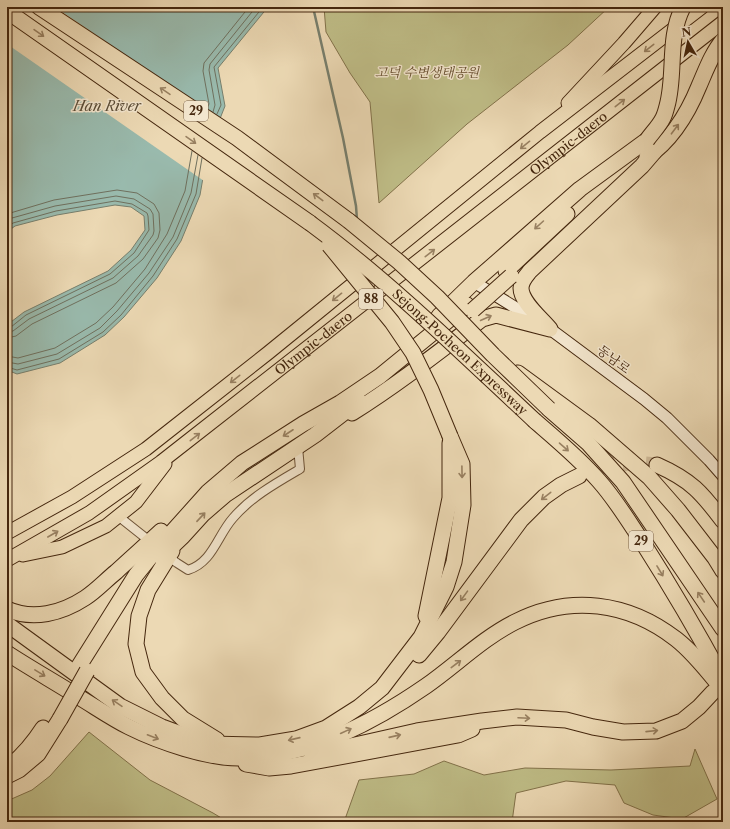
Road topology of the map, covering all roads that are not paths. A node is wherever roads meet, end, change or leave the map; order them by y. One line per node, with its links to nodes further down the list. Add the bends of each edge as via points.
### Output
1 (39, 7): 14 (highway, Sejong-Pocheon Expressway / 29, one-way to 1, bridge, via 493,355 437,297 349,220 237,138)
2 (655, 7): 8 (highway)
3 (683, 7): 9 (highway, bridge, via 677,18 672,49 669,99 664,118)
4 (702, 7): 8 (highway, Olympic-daero / 88, one-way to 8)
5 (7, 11): 10 (highway, Sejong-Pocheon Expressway / 29, one-way to 10)
6 (723, 22): 18 (highway, Olympic-daero / 88, one-way to 6)
7 (723, 40): 9 (highway, one-way to 7, via 669,137 685,116 706,69)
8 (540, 132): 25 (highway, Olympic-daero / 88, one-way to 25, via 146,449 72,497)
9 (651, 146): 11 (highway, one-way to 11, via 580,189); 12 (highway); 13 (highway, via 642,166 524,279 521,286 524,300)
10 (310, 223): 34 (highway, Sejong-Pocheon Expressway / 29, one-way to 34, bridge, via 396,294 599,480 653,559); 35 (highway, one-way to 35, bridge, via 392,322 413,353 462,464 463,506 454,562 446,587 421,637)
11 (474, 282): 13 (main road, 동남로); 15 (highway, via 416,338)
12 (470, 308): 15 (highway, via 380,376); 16 (highway, via 385,381)
13 (550, 329): 16 (highway, one-way to 13, via 365,405 482,319 496,315); 21 (main road, 동남로, via 667,418)
14 (554, 405): 28 (highway, via 589,425 649,478 682,516); 31 (highway, Sejong-Pocheon Expressway / 29, one-way to 14, via 623,482)
15 (303, 424): 22 (highway, one-way to 22, via 242,463)
16 (315, 435): 17 (highway)
17 (298, 447): 23 (street, via 300,469 269,488 233,518 198,567 188,570 177,564); 26 (highway, one-way to 17, via 225,495)
18 (174, 453): 23 (highway, via 136,502); 27 (highway, Olympic-daero / 88, one-way to 18, via 89,513)
19 (657, 465): 24 (highway, via 689,482 706,498)
20 (579, 476): 35 (highway, one-way to 35, via 544,497 521,520 416,659)
21 (723, 476)
22 (208, 492): 29 (highway, via 86,598 55,612 37,615 21,614); 33 (highway, via 136,575)
23 (118, 516): 27 (highway, via 106,526 62,547)
24 (723, 521)
25 (7, 534)
26 (183, 536): 33 (highway, via 159,559 134,591); 39 (highway, via 148,590 139,616 136,644 143,672 162,698 183,719)
27 (8, 559)
28 (723, 571)
29 (7, 609)
30 (11, 627): 39 (highway, one-way to 30, via 162,727 120,706)
31 (723, 630)
32 (10, 656): 39 (highway, one-way to 39, via 128,727 184,748)
33 (83, 669): 37 (highway, bridge)
34 (723, 679)
35 (382, 688): 39 (highway, one-way to 39, via 359,707 326,728 296,739)
36 (718, 691): 38 (highway, one-way to 36, via 517,717 566,720 623,732 656,731 682,721); 40 (highway, one-way to 36, via 310,746 374,717 425,687 490,637 515,622 539,611 562,606 593,604 614,608 652,624 677,640 712,677)
37 (56, 716): 41 (highway, via 22,756); 42 (highway, via 38,754 19,770)
38 (493, 720): 39 (highway, via 458,735 291,766 255,766); 40 (highway, one-way to 38, via 337,748 417,731)
39 (224, 751): 40 (highway, via 242,758)
40 (274, 756)
41 (7, 767)
42 (7, 776)

